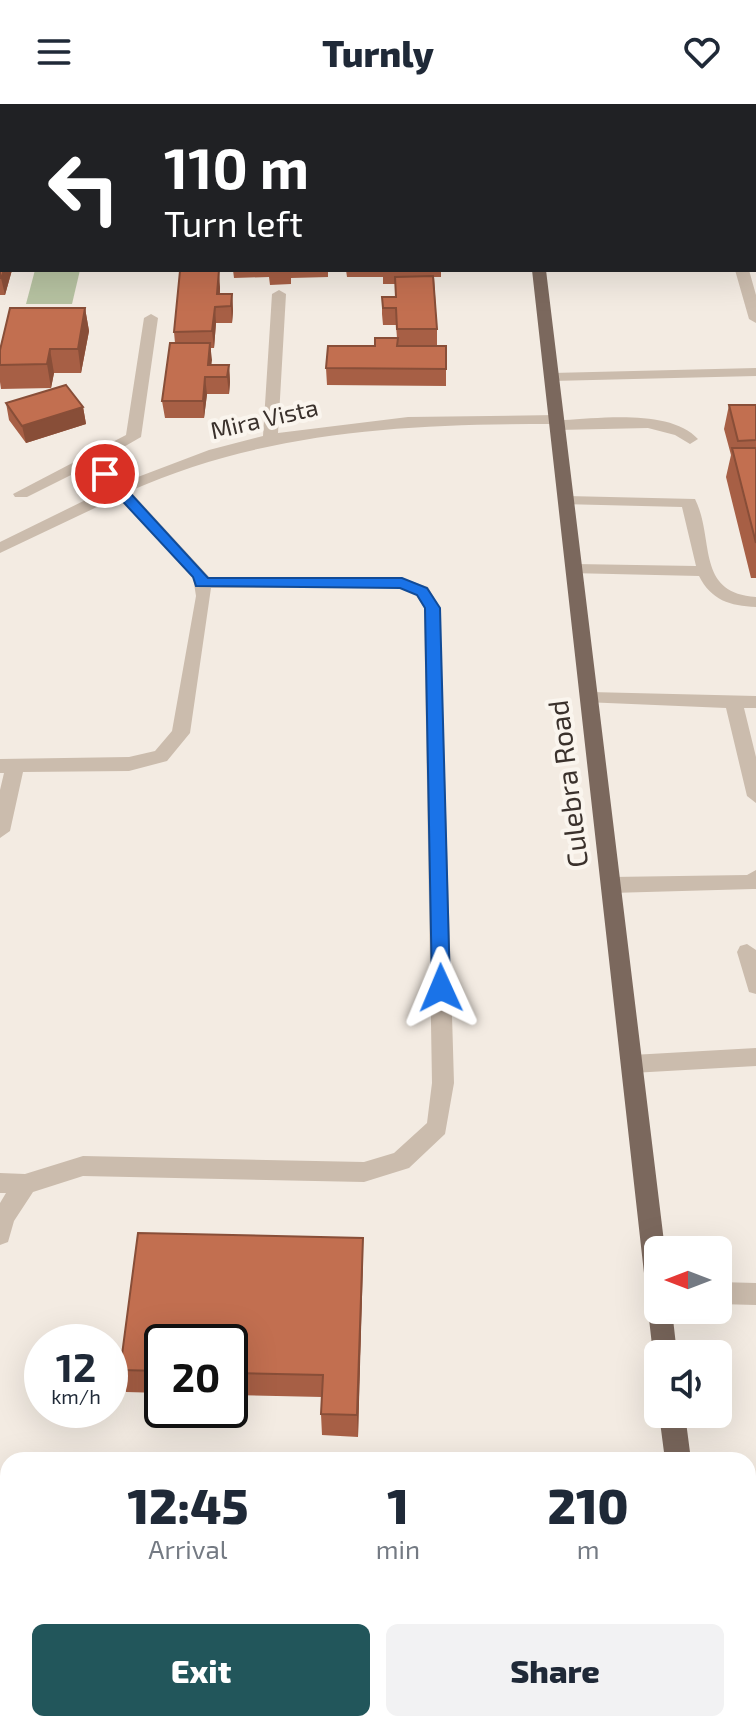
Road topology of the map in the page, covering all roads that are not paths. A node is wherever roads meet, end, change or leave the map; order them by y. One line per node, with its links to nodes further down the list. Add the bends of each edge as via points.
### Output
1 (539, 272): 7 (main road, Culebra Road)
2 (743, 272): 5 (street)
3 (279, 294): 9 (street)
4 (151, 318): 11 (street, via 133,437)
5 (756, 319)
6 (756, 372): 7 (street)
7 (552, 377): 8 (main road, Culebra Road)
8 (558, 422): 9 (street, Mira Vista, via 367,423); 10 (street, Mira Vista, via 647,424 680,429); 14 (main road, Culebra Road)
9 (270, 439): 12 (street, Mira Vista, via 214,453)
10 (690, 439)
11 (91, 459): 12 (street); 13 (street)
12 (119, 489): 15 (street, Mira Vista); 18 (street)
13 (21, 494)
14 (567, 501): 16 (main road, Culebra Road); 17 (street, via 689,502)
15 (0, 548)
16 (575, 569): 17 (street); 20 (main road, Culebra Road)
17 (705, 571): 19 (street, via 710,586 722,595)
18 (202, 583): 23 (street, via 181,733 161,756 129,764); 33 (street, via 402,583 422,591 432,608 443,1083 437,1127 401,1161 364,1172 83,1166)
19 (756, 602)
20 (590, 698): 21 (street); 27 (main road, Culebra Road)
21 (734, 702): 22 (street); 24 (street)
22 (756, 702)
23 (7, 766): 25 (street)
24 (756, 796)
25 (0, 831)
26 (756, 877): 27 (street, via 753,882 709,885)
27 (611, 885): 31 (main road, Culebra Road)
28 (747, 952): 29 (street)
29 (756, 986)
30 (756, 1057): 31 (street)
31 (632, 1064): 35 (main road, Culebra Road)
32 (0, 1183): 33 (street)
33 (25, 1184): 34 (street, via 3,1218)
34 (0, 1235)
35 (652, 1236)
36 (732, 1293): 37 (street)
37 (756, 1294)
38 (674, 1428): 39 (main road)
39 (677, 1452)

